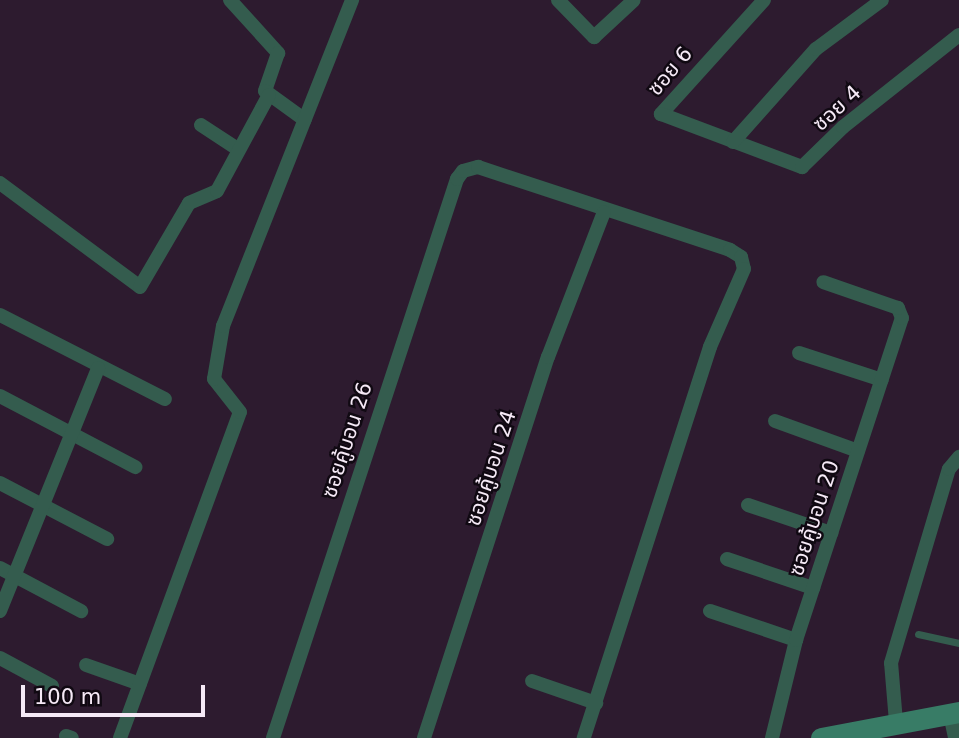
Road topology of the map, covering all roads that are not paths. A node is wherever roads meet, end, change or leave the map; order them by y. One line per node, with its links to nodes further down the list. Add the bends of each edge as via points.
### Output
1 (229, 0): 8 (street, via 278,52 265,91)
2 (352, 0): 9 (street)
3 (558, 0): 4 (street, via 594,37)
4 (634, 0)
5 (764, 0): 11 (street, ซอย 6, via 662,110 663,116)
6 (882, 0): 11 (street, via 816,49)
7 (959, 35): 11 (street, ซอย 4, via 802,167)
8 (269, 95): 9 (street); 12 (street)
9 (305, 120): 45 (street, via 223,326 214,379 240,412)
10 (201, 125): 12 (street)
11 (733, 142)
12 (239, 150): 13 (street, via 217,191 189,203 140,287)
13 (0, 183)
14 (604, 212): 47 (street, via 730,250 741,257 744,269 710,347); 51 (street, ซอยคู้บอน 26, via 478,167 463,171 457,180); 52 (street, ซอยคู้บอน 24, via 548,357)
15 (823, 282): 19 (street, ซอยคู้บอน 20, via 902,312)
16 (0, 314): 18 (street)
17 (799, 353): 19 (street)
18 (98, 368): 21 (street); 23 (street)
19 (881, 380): 24 (street, ซอยคู้บอน 20)
20 (0, 396): 23 (street)
21 (165, 399)
22 (775, 421): 24 (street)
23 (71, 432): 26 (street); 28 (street)
24 (858, 451): 30 (street, ซอยคู้บอน 20)
25 (959, 457): 49 (street, via 949,469 891,663)
26 (135, 467)
27 (0, 483): 28 (street)
28 (43, 505): 31 (street); 34 (street)
29 (748, 505): 30 (street)
30 (831, 533): 35 (street, ซอยคู้บอน 20)
31 (107, 539)
32 (727, 559): 35 (street)
33 (0, 568): 34 (street)
34 (17, 578): 36 (street); 37 (street)
35 (813, 588): 40 (street, ซอยคู้บอน 20)
36 (0, 611)
37 (81, 611)
38 (710, 611): 40 (street)
39 (918, 635): 41 (lane)
40 (796, 640): 54 (street, ซอยคู้บอน 20)
41 (959, 643)
42 (0, 657): 46 (street)
43 (86, 665): 45 (street)
44 (532, 681): 47 (street)
45 (140, 684): 50 (street)
46 (52, 686)
47 (596, 703): 53 (street)
48 (955, 713): 49 (main road); 56 (street)
49 (896, 722): 55 (main road)
50 (120, 738)
51 (273, 738)
52 (424, 738)
53 (584, 738)
54 (772, 738)
55 (821, 738)
56 (955, 738)

